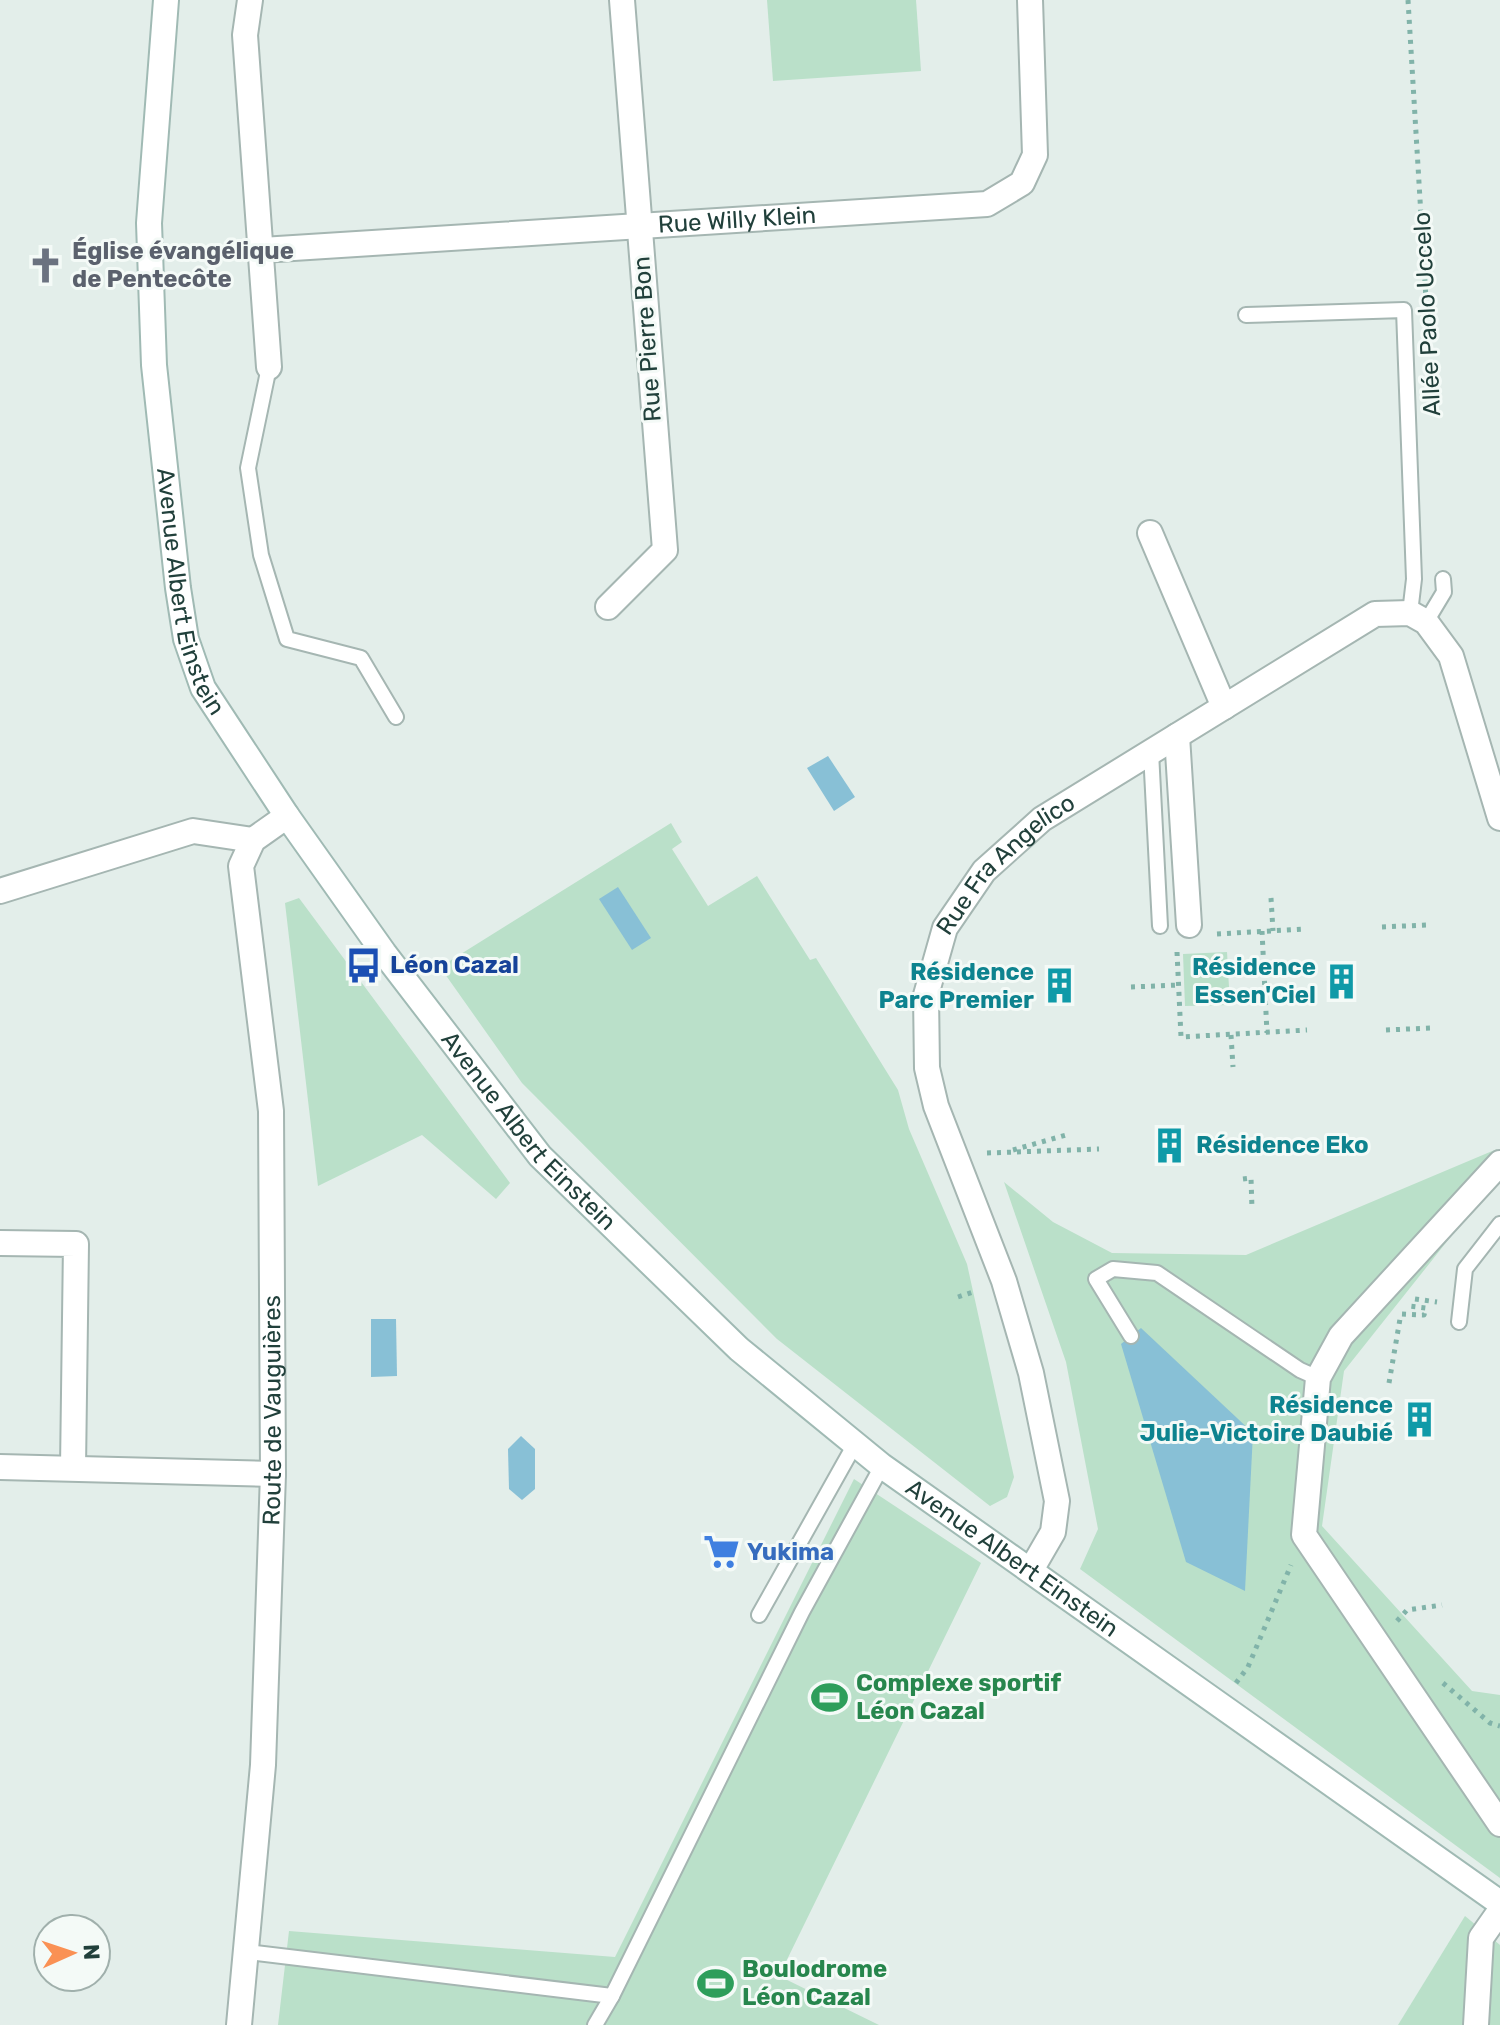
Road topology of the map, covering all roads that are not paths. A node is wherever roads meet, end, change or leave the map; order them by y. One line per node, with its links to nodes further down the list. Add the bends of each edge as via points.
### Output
1 (166, 0): 17 (street, Avenue Albert Einstein, via 149,223 154,365 178,588 186,639 203,688)
2 (250, 0): 6 (street, via 245,35)
3 (622, 0): 5 (street, Rue Pierre Bon)
4 (1030, 0): 5 (street, Rue Willy Klein, via 1035,155 1022,183 1000,199 980,205)
5 (639, 226): 6 (street, Rue Willy Klein); 11 (street, Rue Pierre Bon, via 665,550)
6 (262, 250): 8 (street)
7 (1246, 315): 12 (lane, via 1404,310)
8 (269, 367): 14 (lane, via 248,468 261,555 287,639 361,658)
9 (1150, 533): 13 (street)
10 (1443, 579): 12 (lane, via 1444,592)
11 (608, 607)
12 (1418, 618): 13 (street, Rue Fra Angelico, via 1375,614); 18 (street, via 1451,656)
13 (1224, 707): 15 (street, Rue Fra Angelico)
14 (396, 717)
15 (1177, 736): 16 (street, Rue Fra Angelico); 22 (street)
16 (1151, 752): 21 (lane); 34 (street, Rue Fra Angelico, via 1042,819 984,871 945,928 926,995 927,1068 936,1106 1004,1281 1031,1373 1057,1501 1053,1532)
17 (287, 816): 19 (street); 29 (street, Avenue Albert Einstein, via 540,1156 739,1349)
18 (1500, 818)
19 (253, 840): 20 (street, via 193,831); 33 (street, Route de Vauguières, via 241,866 271,1111)
20 (0, 891)
21 (1160, 926)
22 (1190, 930)
23 (1500, 1163): 28 (street, via 1341,1336)
24 (1500, 1224): 26 (lane, via 1465,1269)
25 (0, 1243): 32 (street, via 76,1244)
26 (1459, 1322)
27 (1131, 1336): 28 (lane, via 1096,1279 1113,1269 1157,1273)
28 (1318, 1378): 36 (street, via 1304,1535)
29 (855, 1444): 30 (street, Avenue Albert Einstein); 35 (lane)
30 (882, 1466): 34 (street, Avenue Albert Einstein); 40 (lane, via 802,1612)
31 (0, 1467): 32 (street)
32 (73, 1468): 33 (street)
33 (273, 1474): 39 (street, Route de Vauguières, via 263,1765)
34 (1031, 1570): 37 (street, Avenue Albert Einstein)
35 (759, 1615)
36 (1500, 1824)
37 (1500, 1903)
38 (1500, 1911): 43 (street, via 1481,1938)
39 (248, 1952): 40 (lane); 41 (street, Route de Vauguières)
40 (612, 1996): 42 (lane)
41 (239, 2025)
42 (595, 2025)
43 (1476, 2025)

